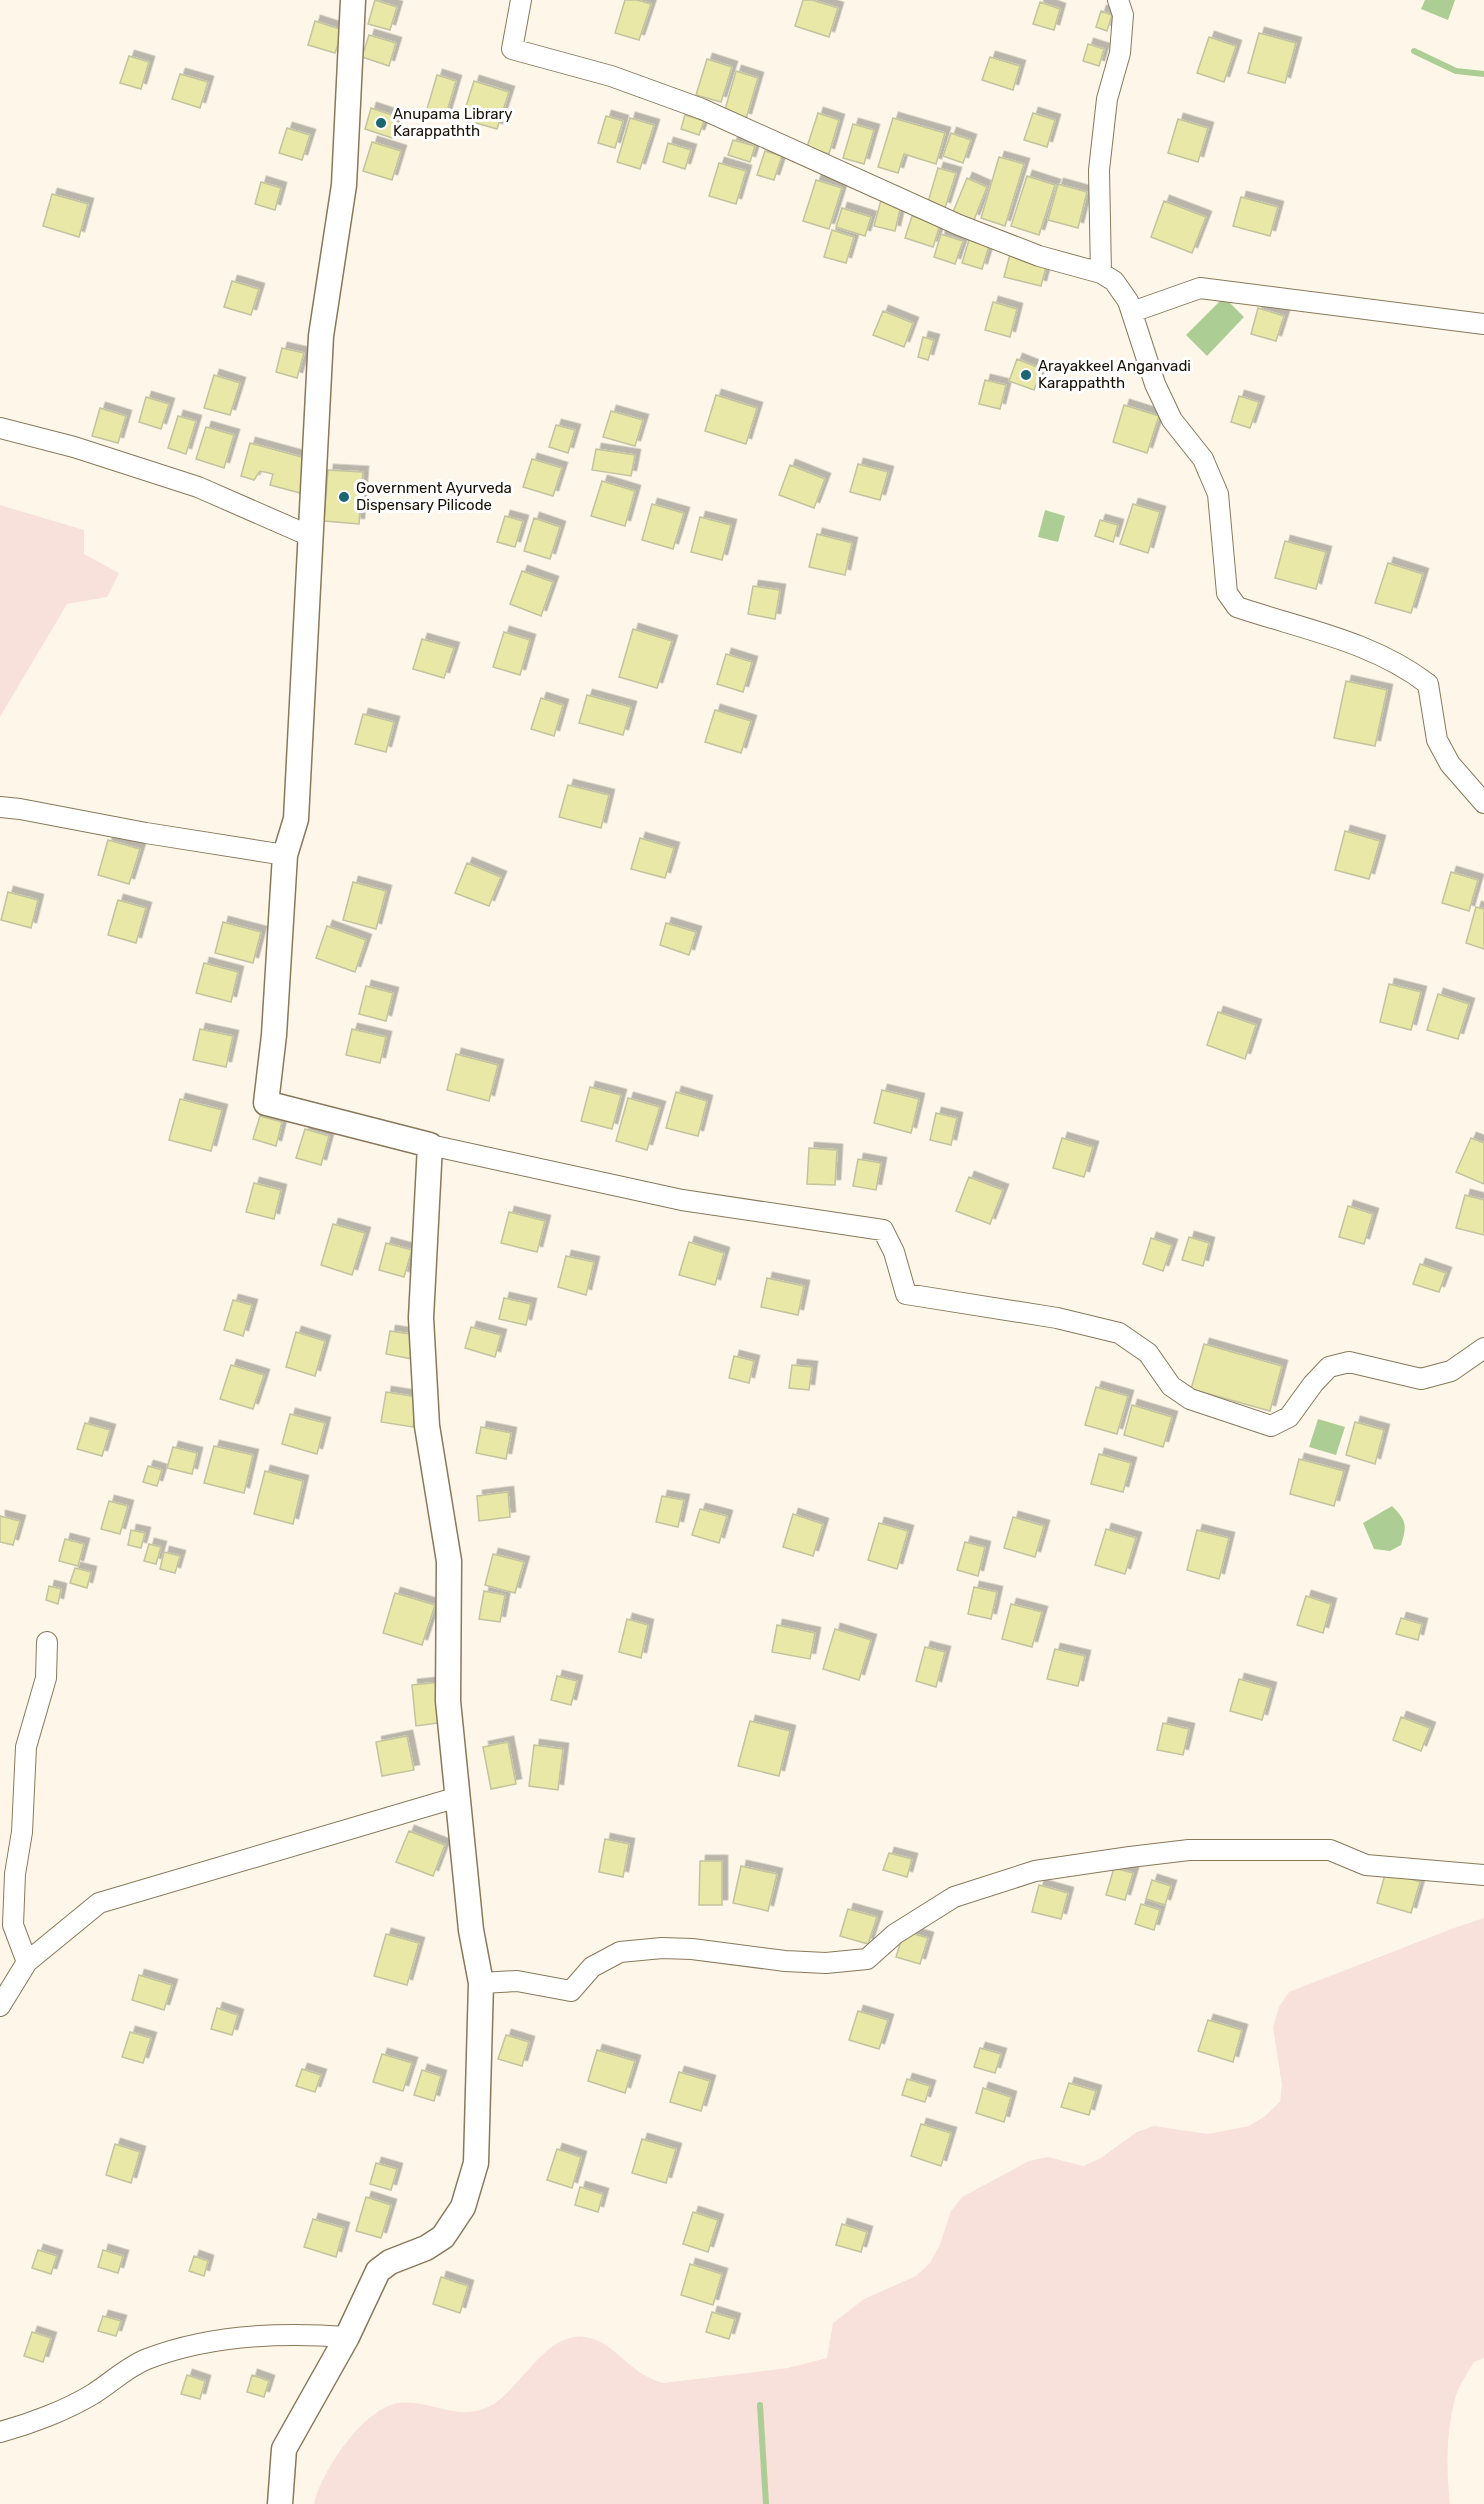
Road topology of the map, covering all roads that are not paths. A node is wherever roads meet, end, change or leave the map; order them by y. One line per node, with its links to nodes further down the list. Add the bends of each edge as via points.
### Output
1 (353, 0): 8 (street, via 344,185 321,336)
2 (521, 0): 4 (street, via 512,49 611,76 702,109 959,225 1039,256)
3 (1118, 0): 4 (street, via 1123,15 1120,53 1107,99 1098,170)
4 (1101, 273): 5 (street, via 1114,281)
5 (1132, 312): 6 (street, via 1200,288); 9 (street, via 1155,384 1172,420 1203,459 1218,494 1227,593 1237,607 1376,651 1428,684 1437,740 1450,764)
6 (1484, 324)
7 (0, 428): 8 (street, via 198,487)
8 (310, 536): 11 (street, via 296,819)
9 (1484, 803)
10 (0, 807): 11 (street)
11 (285, 855): 12 (street, via 266,1103)
12 (430, 1145): 13 (street, via 682,1200 883,1230 906,1294 1057,1318 1119,1333 1148,1353 1171,1386 1190,1400 1271,1426 1289,1417 1329,1367 1349,1362 1421,1379 1451,1371); 15 (street, via 421,1318 427,1426 449,1561 448,1701)
13 (1484, 1348)
14 (47, 1642): 17 (street, via 46,1678 26,1747 22,1832 15,1874 13,1925)
15 (458, 1797): 17 (street, via 99,1903); 18 (street, via 471,1930)
16 (1484, 1875): 18 (street, via 1366,1865 1330,1850 1189,1850 1035,1871 954,1898 895,1934 867,1959 786,1962 662,1948 620,1952 592,1967 571,1991 517,1981)
17 (27, 1962): 19 (street)
18 (481, 1983): 20 (street, via 476,2163 463,2207 443,2237 378,2271)
19 (0, 2006)
20 (347, 2337): 21 (street, via 302,2334 207,2342 147,2359 92,2394 33,2423); 22 (street, via 284,2450)
21 (0, 2432)
22 (280, 2504)

